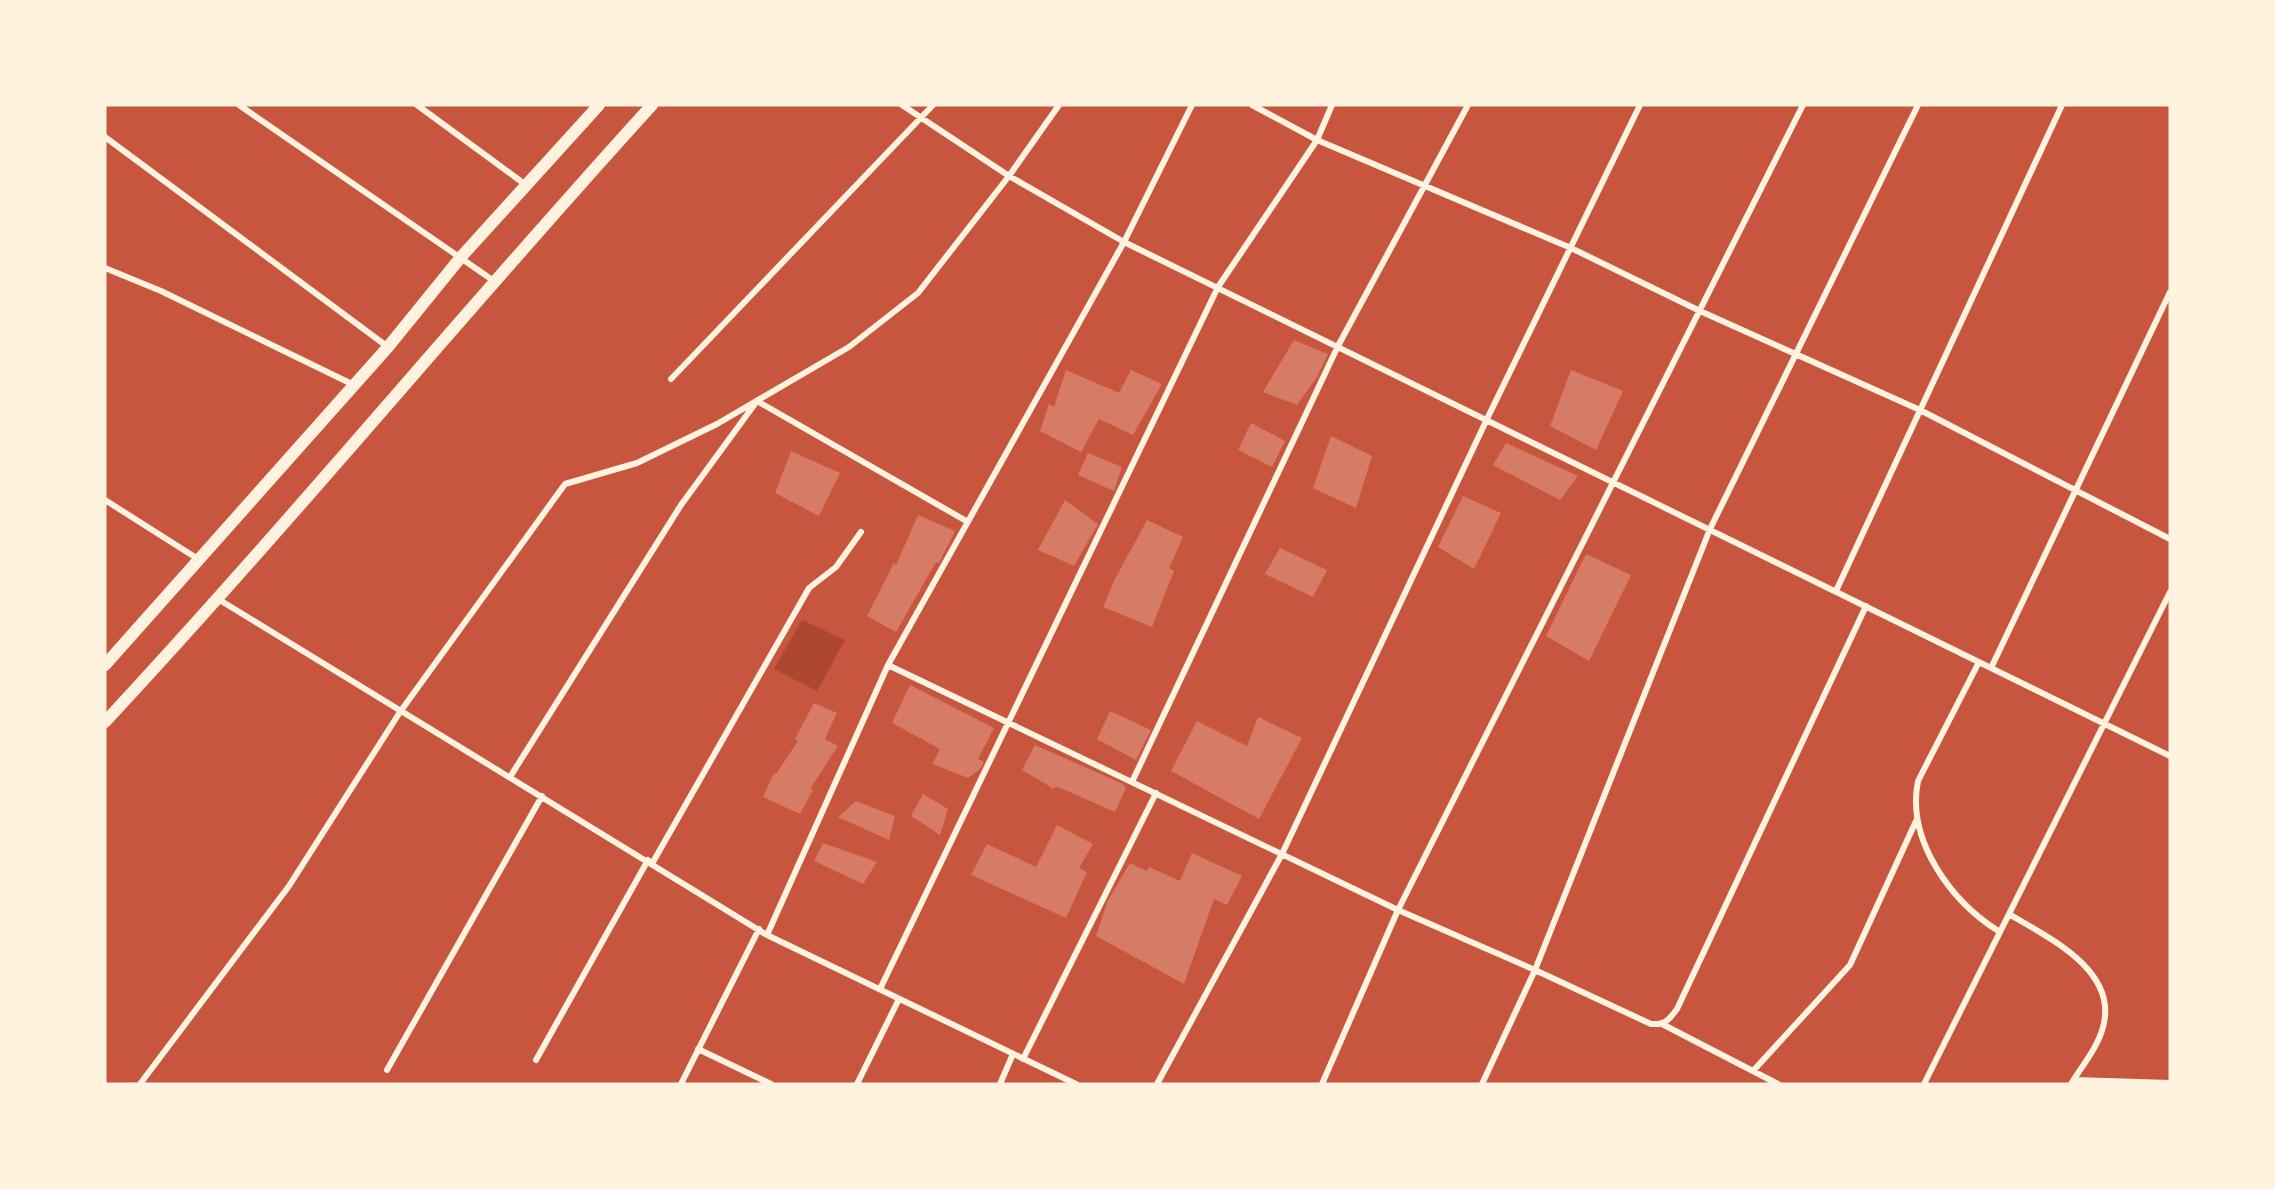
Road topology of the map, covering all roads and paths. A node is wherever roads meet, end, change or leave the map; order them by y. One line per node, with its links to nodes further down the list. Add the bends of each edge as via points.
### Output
1 (240, 105): 24 (street)
2 (417, 105): 20 (street)
3 (599, 105): 20 (main road)
4 (652, 105): 26 (main road)
5 (902, 105): 16 (street)
6 (933, 105): 16 (street)
7 (1059, 105): 19 (street)
8 (1192, 105): 22 (street)
9 (1252, 105): 18 (street)
10 (1332, 105): 18 (street)
11 (1468, 105): 21 (street)
12 (1640, 105): 23 (street)
13 (1803, 105): 29 (street)
14 (1918, 105): 32 (street)
15 (2062, 105): 36 (street)
16 (923, 117): 19 (street); 33 (street)
17 (105, 137): 31 (street)
18 (1317, 140): 21 (street); 27 (street)
19 (1009, 176): 22 (street); 35 (street, via 918,294 849,347)
20 (526, 185): 24 (main road)
21 (1425, 185): 23 (street); 30 (street)
22 (1124, 242): 27 (street); 41 (street)
23 (1571, 248): 29 (street); 37 (street)
24 (461, 257): 26 (street); 31 (main road)
25 (105, 268): 34 (street)
26 (494, 281): 48 (main road)
27 (1218, 287): 30 (street); 56 (street)
28 (2170, 292): 39 (street)
29 (1700, 311): 32 (street); 38 (street)
30 (1338, 346): 37 (street); 60 (street)
31 (388, 347): 34 (main road)
32 (1796, 354): 36 (street); 42 (street)
33 (671, 379)
34 (354, 385): 45 (main road)
35 (757, 401): 41 (street); 54 (street, via 637,463 565,484); 59 (street, via 681,505)
36 (1920, 410): 39 (street); 46 (street)
37 (1487, 419): 38 (street); 64 (street)
38 (1614, 482): 42 (street); 66 (street)
39 (2076, 490): 44 (street); 53 (street)
40 (105, 500): 45 (street)
41 (968, 522): 51 (street)
42 (1710, 529): 46 (street); 71 (street)
43 (861, 532): 65 (street, via 836,567 809,588)
44 (2170, 538)
45 (198, 559): 52 (main road)
46 (1836, 591): 49 (street)
47 (2170, 592): 57 (street)
48 (218, 598): 54 (street); 55 (main road)
49 (1866, 606): 50 (street); 74 (street, via 1677,1009)
50 (1979, 662): 53 (street); 63 (street, via 1918,781 1914,799)
51 (888, 664): 56 (street); 70 (street)
52 (105, 665)
53 (1991, 668): 57 (street)
54 (400, 712): 59 (street); 83 (street, via 289,886)
55 (105, 722)
56 (1007, 722): 60 (street); 72 (street)
57 (2103, 724): 58 (street); 67 (street)
58 (2170, 756)
59 (510, 777): 62 (street)
60 (1132, 782): 61 (street)
61 (1156, 793): 64 (street); 77 (street)
62 (542, 796): 65 (street); 79 (street)
63 (1916, 821): 69 (street, via 1924,846 1949,886 1972,911); 80 (street, via 1850,965)
64 (1282, 854): 66 (street); 89 (street)
65 (650, 861): 68 (street); 78 (street)
66 (1398, 910): 71 (street); 90 (street)
67 (2009, 914): 69 (street); 81 (street, via 2070,951 2097,979 2104,1025)
68 (759, 929): 70 (street); 75 (street)
69 (2000, 932): 93 (street)
70 (767, 934): 72 (street)
71 (1536, 970): 74 (street, via 1651,1024); 91 (street)
72 (880, 989): 73 (street)
73 (899, 999): 76 (street); 86 (street)
74 (1662, 1024): 80 (street)
75 (698, 1049): 84 (street); 85 (street)
76 (1013, 1054): 77 (street); 87 (street)
77 (1023, 1059): 88 (street)
78 (536, 1060)
79 (387, 1070)
80 (1753, 1071): 92 (street)
81 (2073, 1082): 82 (street)
82 (2170, 1083)
83 (140, 1084)
84 (681, 1084)
85 (771, 1084)
86 (857, 1084)
87 (1000, 1084)
88 (1076, 1084)
89 (1158, 1084)
90 (1322, 1084)
91 (1482, 1084)
92 (1778, 1084)
93 (1924, 1084)

